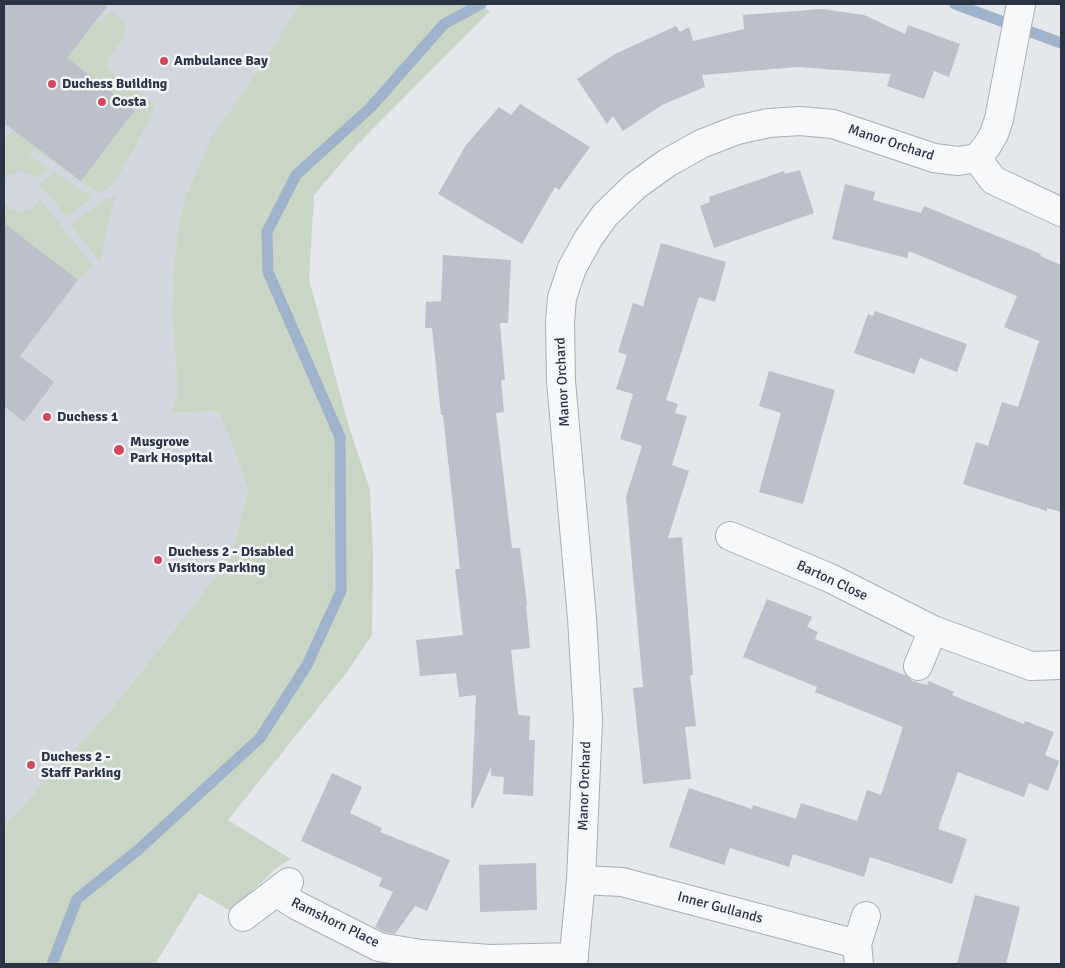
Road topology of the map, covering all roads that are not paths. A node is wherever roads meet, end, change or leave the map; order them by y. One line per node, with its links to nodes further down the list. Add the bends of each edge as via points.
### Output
1 (1020, 7): 2 (street, via 999,118 994,134)
2 (977, 158): 3 (street, via 993,180); 8 (street, Manor Orchard, via 958,161 934,158 833,124 800,120 737,130 701,144 635,186 605,215 572,268 562,298 560,322 561,381 588,721)
3 (1061, 212)
4 (730, 536): 5 (street, Barton Close, via 830,578)
5 (933, 630): 6 (street, Barton Close, via 1032,666); 7 (street)
6 (1061, 665)
7 (918, 666)
8 (581, 880): 11 (street, Inner Gullands, via 622,882); 12 (street, Manor Orchard)
9 (866, 916): 11 (street, Inner Gullands)
10 (243, 917): 12 (street, Ramshorn Place, via 283,887 296,905 379,947 490,959)
11 (858, 954)
12 (574, 960)

